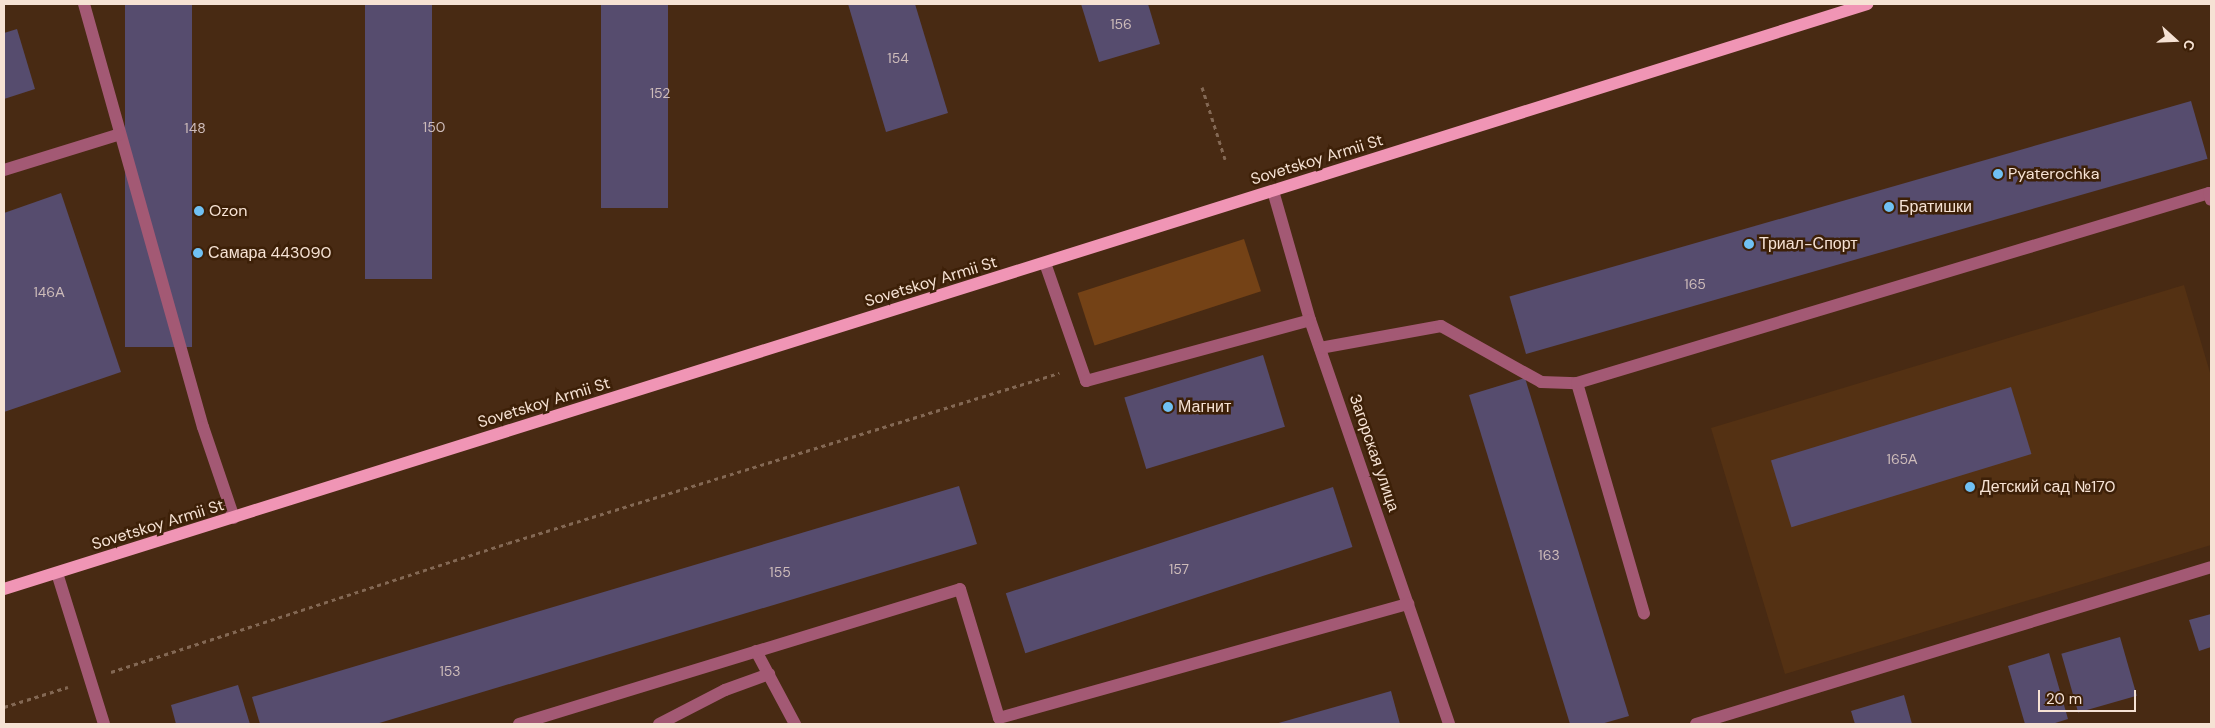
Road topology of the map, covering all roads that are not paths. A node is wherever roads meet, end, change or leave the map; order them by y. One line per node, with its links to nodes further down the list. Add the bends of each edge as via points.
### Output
1 (84, 4): 3 (street)
2 (1867, 4): 5 (main road, Sovetskoy Armii St)
3 (120, 134): 4 (street); 11 (street, via 203,427)
4 (4, 170)
5 (1273, 191): 7 (main road, Sovetskoy Armii St); 8 (street, Загорская улица)
6 (2211, 200): 10 (street, via 2209,193)
7 (1044, 263): 8 (street, via 1086,381); 11 (main road, Sovetskoy Armii St)
8 (1310, 320): 9 (street, Загорская улица)
9 (1320, 348): 10 (street, via 1441,326 1541,382); 15 (street, Загорская улица)
10 (1578, 383): 16 (street)
11 (234, 518): 13 (main road, Sovetskoy Armii St)
12 (2211, 567): 24 (street)
13 (57, 573): 14 (main road, Sovetskoy Armii St); 19 (street)
14 (4, 589)
15 (1408, 604): 17 (street, via 999,718 960,589); 23 (street, Загорская улица)
16 (1644, 613)
17 (756, 651): 18 (street); 20 (street)
18 (770, 674): 21 (street, via 726,690); 22 (street)
19 (104, 724)
20 (519, 724)
21 (659, 724)
22 (795, 724)
23 (1449, 724)
24 (1696, 724)

